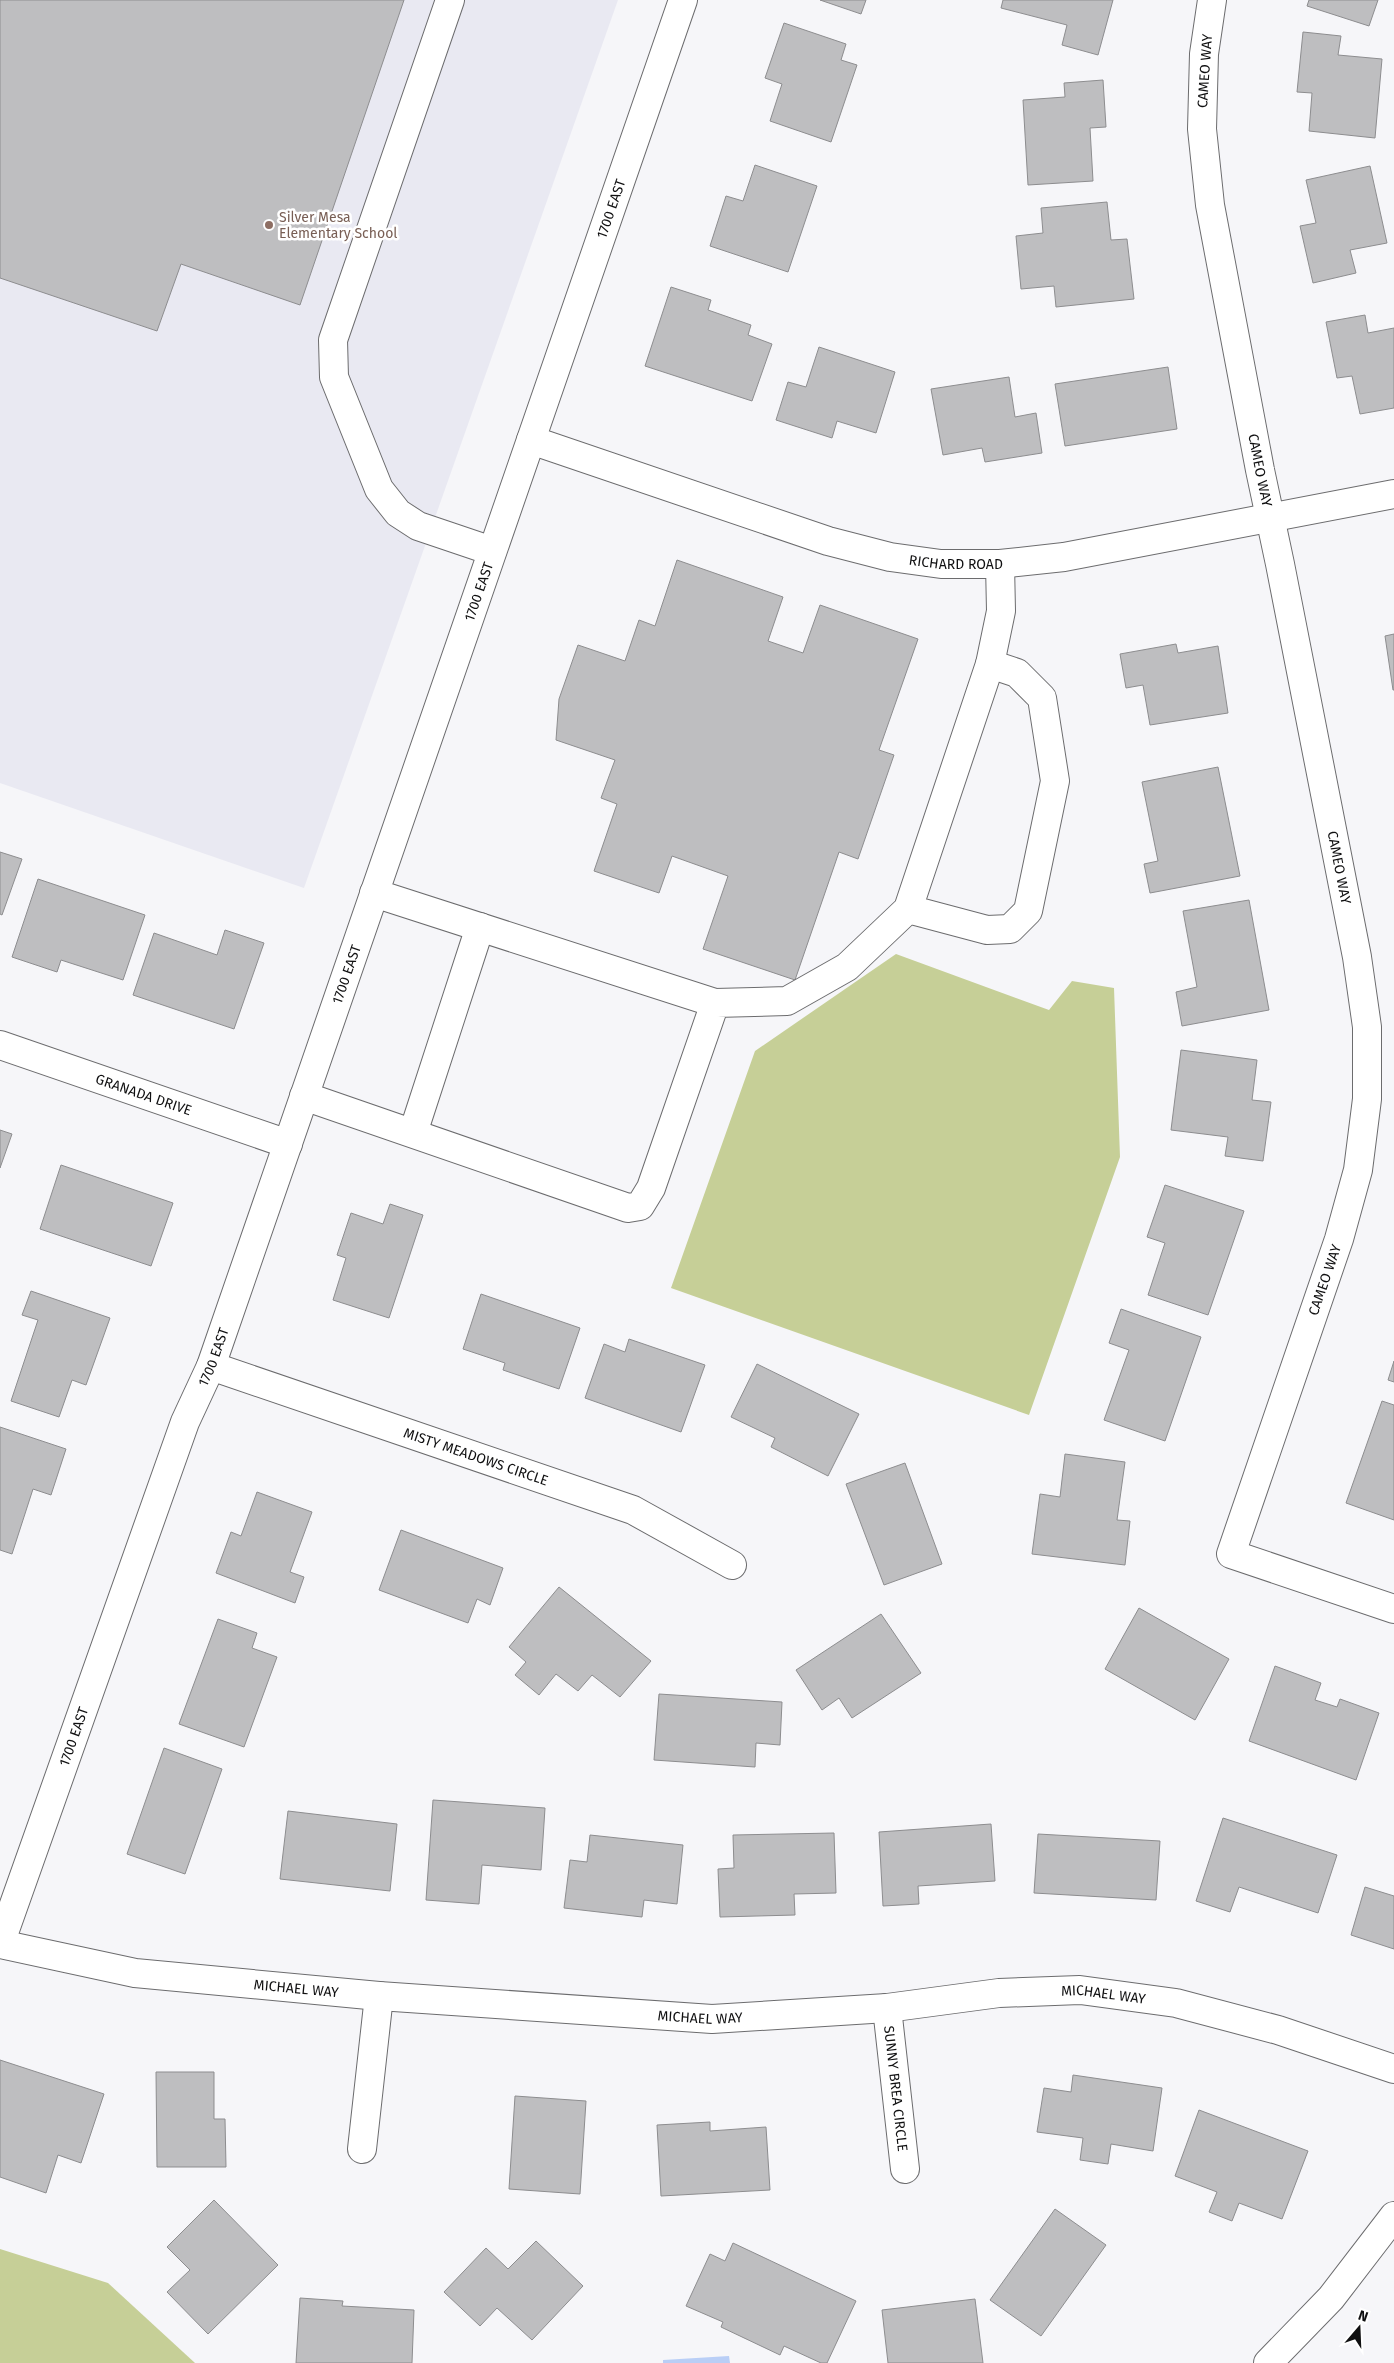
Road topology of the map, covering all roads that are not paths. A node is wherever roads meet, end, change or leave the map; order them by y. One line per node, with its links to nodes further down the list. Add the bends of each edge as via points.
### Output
1 (450, 0): 7 (street, via 333,340 334,377 379,488 398,513 418,526)
2 (683, 0): 4 (street, 1700 EAST)
3 (1212, 0): 6 (street, CAMEO WAY, via 1204,54 1202,130 1209,196)
4 (530, 440): 7 (street, 1700 EAST); 8 (street, RICHARD ROAD, via 828,541 890,557 940,564)
5 (1394, 494): 6 (street, RICHARD ROAD)
6 (1271, 518): 8 (street, RICHARD ROAD, via 1064,557); 20 (street, CAMEO WAY, via 1357,957 1367,1027 1367,1099 1358,1170 1339,1239 1231,1554)
7 (492, 551): 10 (street, 1700 EAST)
8 (1000, 564): 9 (street, via 1000,611)
9 (990, 664): 11 (street); 11 (street, via 1017,673 1042,698 1055,781 1028,911 1010,929 987,930)
10 (374, 893): 12 (street); 15 (street, 1700 EAST)
11 (908, 909): 13 (street, via 847,967 788,1001)
12 (480, 927): 13 (street); 16 (street)
13 (715, 1003): 16 (street, via 651,1188 640,1206 628,1208)
14 (0, 1046): 17 (street, GRANADA DRIVE)
15 (304, 1096): 16 (street); 17 (street, 1700 EAST)
16 (413, 1133)
17 (288, 1144): 18 (street, 1700 EAST)
18 (211, 1366): 19 (street, MISTY MEADOWS CIRCLE, via 633,1510); 21 (street, 1700 EAST, via 185,1422)
19 (732, 1565)
20 (1394, 1610)
21 (0, 1944): 22 (street, MICHAEL WAY, via 135,1974)
22 (379, 1996): 23 (street, MICHAEL WAY, via 712,2019); 25 (street)
23 (887, 2008): 24 (street, MICHAEL WAY, via 999,1993 1080,1990 1176,2003 1278,2030); 26 (street, SUNNY BREA CIRCLE)
24 (1394, 2069)
25 (362, 2149)
26 (905, 2169)
27 (1394, 2216): 28 (street, via 1331,2298)
28 (1268, 2363)

